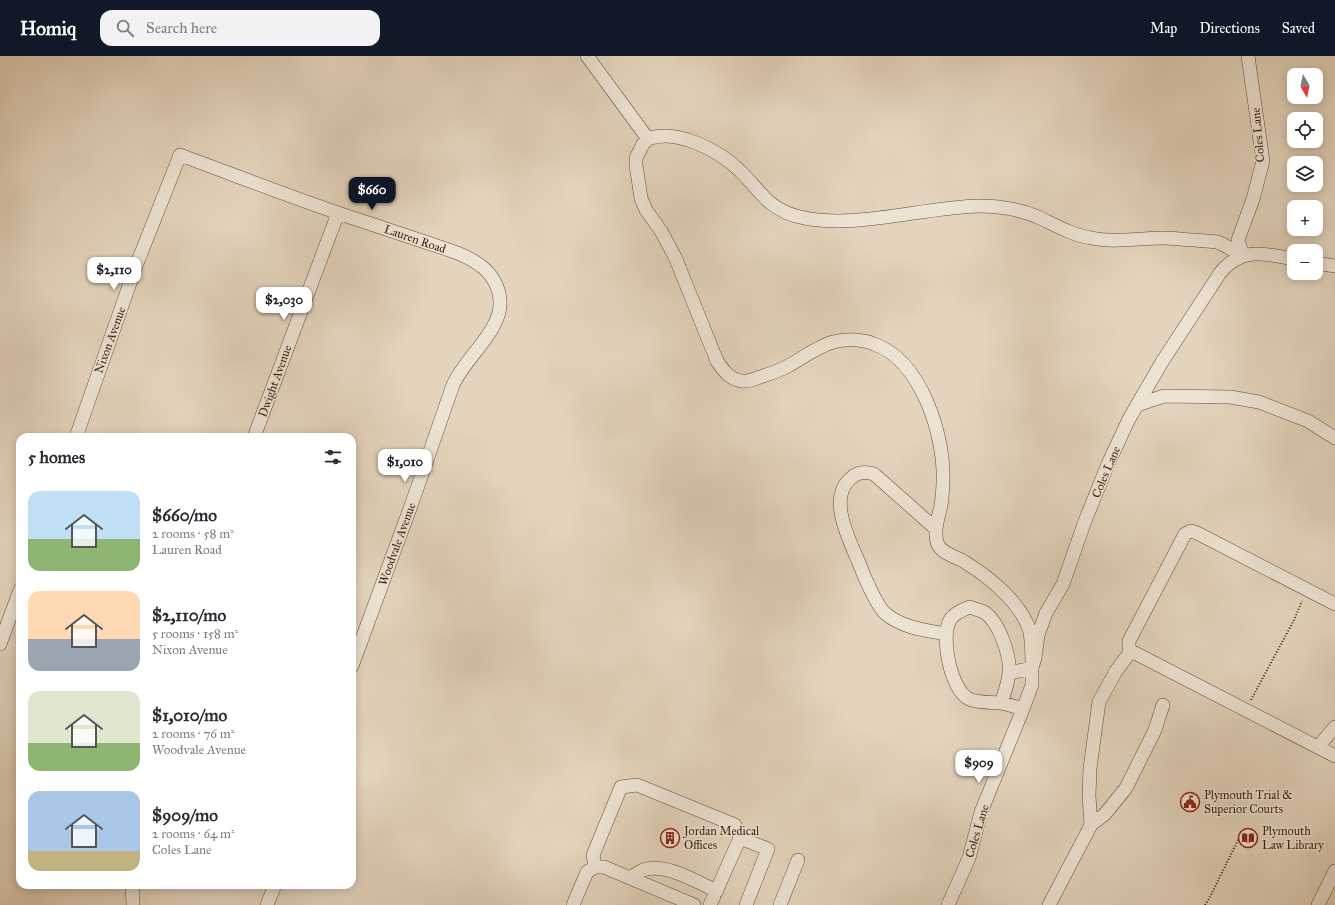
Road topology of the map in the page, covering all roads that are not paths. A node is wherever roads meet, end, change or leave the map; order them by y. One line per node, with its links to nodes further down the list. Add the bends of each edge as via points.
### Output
1 (587, 56): 3 (street)
2 (1248, 56): 6 (street, Coles Lane, via 1262,161 1253,199 1238,240)
3 (648, 139): 6 (street, via 676,137 710,150 734,166 765,200 786,212 807,218 852,220 970,206 997,207 1021,211 1088,238 1211,241 1226,246); 15 (street, via 636,158 641,198 676,257 722,369 742,381 781,369 824,346 842,341 870,342 884,348 905,367 916,382 931,411 937,430 943,481)
4 (180, 155): 5 (street, Lauren Road); 12 (street, Nixon Avenue, via 136,266)
5 (338, 213): 10 (street, Lauren Road, via 445,249 480,265 498,289 500,302); 13 (street, Dwight Avenue)
6 (1242, 256): 7 (street, via 1260,253); 11 (street, Coles Lane, via 1220,273)
7 (1287, 258)
8 (1323, 264): 9 (street)
9 (1335, 266)
10 (497, 318): 19 (street, Woodvale Avenue, via 456,378 412,503)
11 (1137, 405): 14 (street, via 1164,396 1230,397 1259,402 1308,421); 22 (street, Coles Lane, via 1108,464 1063,584 1046,613 1038,635)
12 (77, 433)
13 (256, 433)
14 (1335, 438)
15 (936, 528): 18 (street, via 874,474 864,472 852,476 841,492 842,519 866,581 884,613 896,622); 22 (street, via 941,549 986,577 1018,609 1029,631)
16 (16, 601): 20 (street)
17 (1335, 604): 21 (street, via 1191,531 1185,534 1129,641)
18 (946, 634): 23 (street, via 950,620 958,612 970,607 985,613 1001,636 1008,654); 24 (street, via 947,654 961,692 970,699)
19 (356, 641)
20 (0, 644)
21 (1131, 651): 28 (street); 30 (street, via 1116,671 1100,702 1090,768)
22 (1032, 668): 23 (street); 26 (street, Coles Lane, via 1032,685)
23 (1009, 673): 24 (street)
24 (1000, 703): 26 (street)
25 (1163, 706): 30 (street, via 1155,730 1126,788 1105,814)
26 (1024, 709): 46 (street, Coles Lane, via 981,812 970,858)
27 (1335, 727): 28 (street)
28 (1318, 747): 29 (street)
29 (1335, 756)
30 (1091, 825): 47 (street)
31 (740, 838): 33 (street, via 736,825 637,785 621,788 593,855); 38 (street); 44 (street, via 768,849)
32 (798, 860): 45 (street)
33 (595, 867): 35 (street, via 604,867); 41 (street, via 587,872)
34 (1335, 871): 48 (street)
35 (630, 878): 38 (street, via 643,870 662,868); 42 (street)
36 (132, 889): 39 (street)
37 (273, 889): 40 (street)
38 (717, 891): 43 (street)
39 (134, 905)
40 (267, 905)
41 (573, 905)
42 (694, 905)
43 (710, 905)
44 (746, 905)
45 (780, 905)
46 (948, 905)
47 (1049, 905)
48 (1318, 905)

